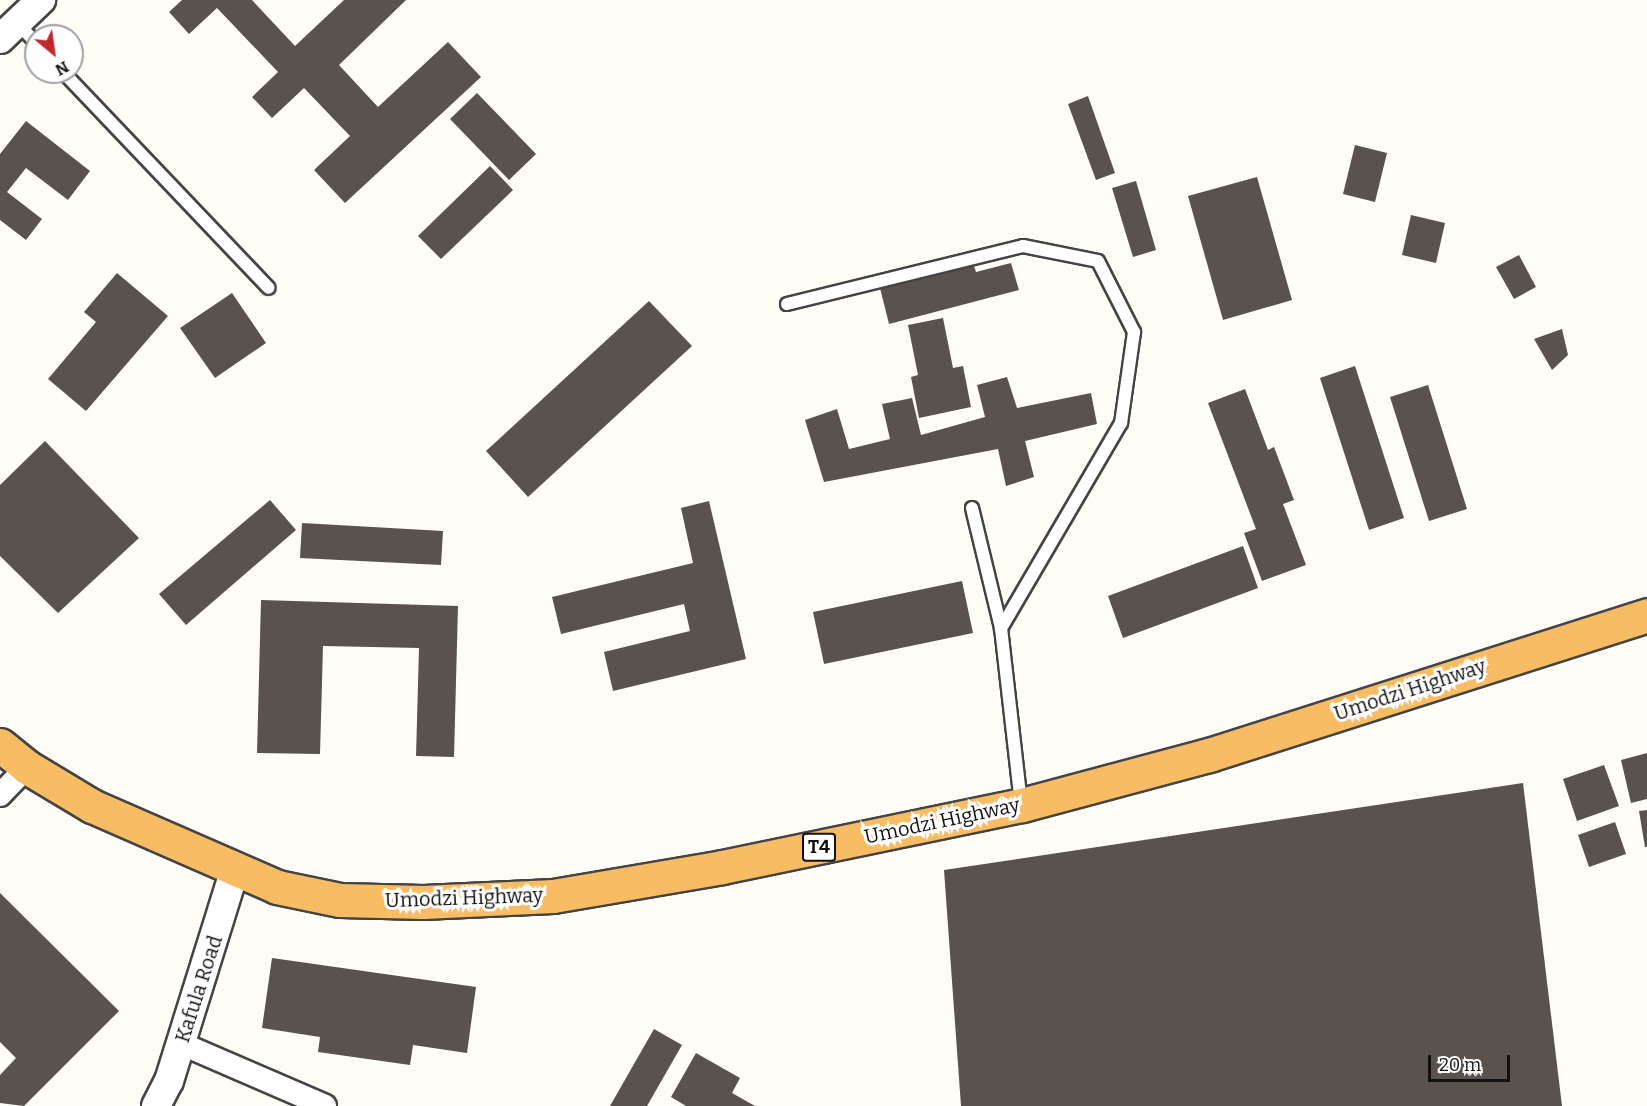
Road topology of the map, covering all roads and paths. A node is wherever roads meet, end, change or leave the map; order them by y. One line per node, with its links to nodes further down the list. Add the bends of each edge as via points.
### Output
1 (41, 0): 2 (street)
2 (18, 35)
3 (74, 84): 4 (lane)
4 (268, 288)
5 (787, 304): 8 (lane, via 1023,246 1098,261 1134,332 1121,423)
6 (972, 508): 8 (lane)
7 (1647, 615): 12 (highway, Umodzi Highway / T4, via 1209,755)
8 (1001, 628): 12 (lane)
9 (0, 745): 10 (highway, Umodzi Highway / T4)
10 (27, 767): 11 (street); 13 (highway, Umodzi Highway / T4, via 92,806)
11 (0, 795)
12 (1022, 805): 13 (highway, Umodzi Highway / T4, via 722,867 553,896 423,902 340,900 277,887)
13 (235, 869): 14 (street, Kafula Road)
14 (182, 1044): 15 (street, Kafula Road); 16 (street)
15 (156, 1106)
16 (325, 1106)

